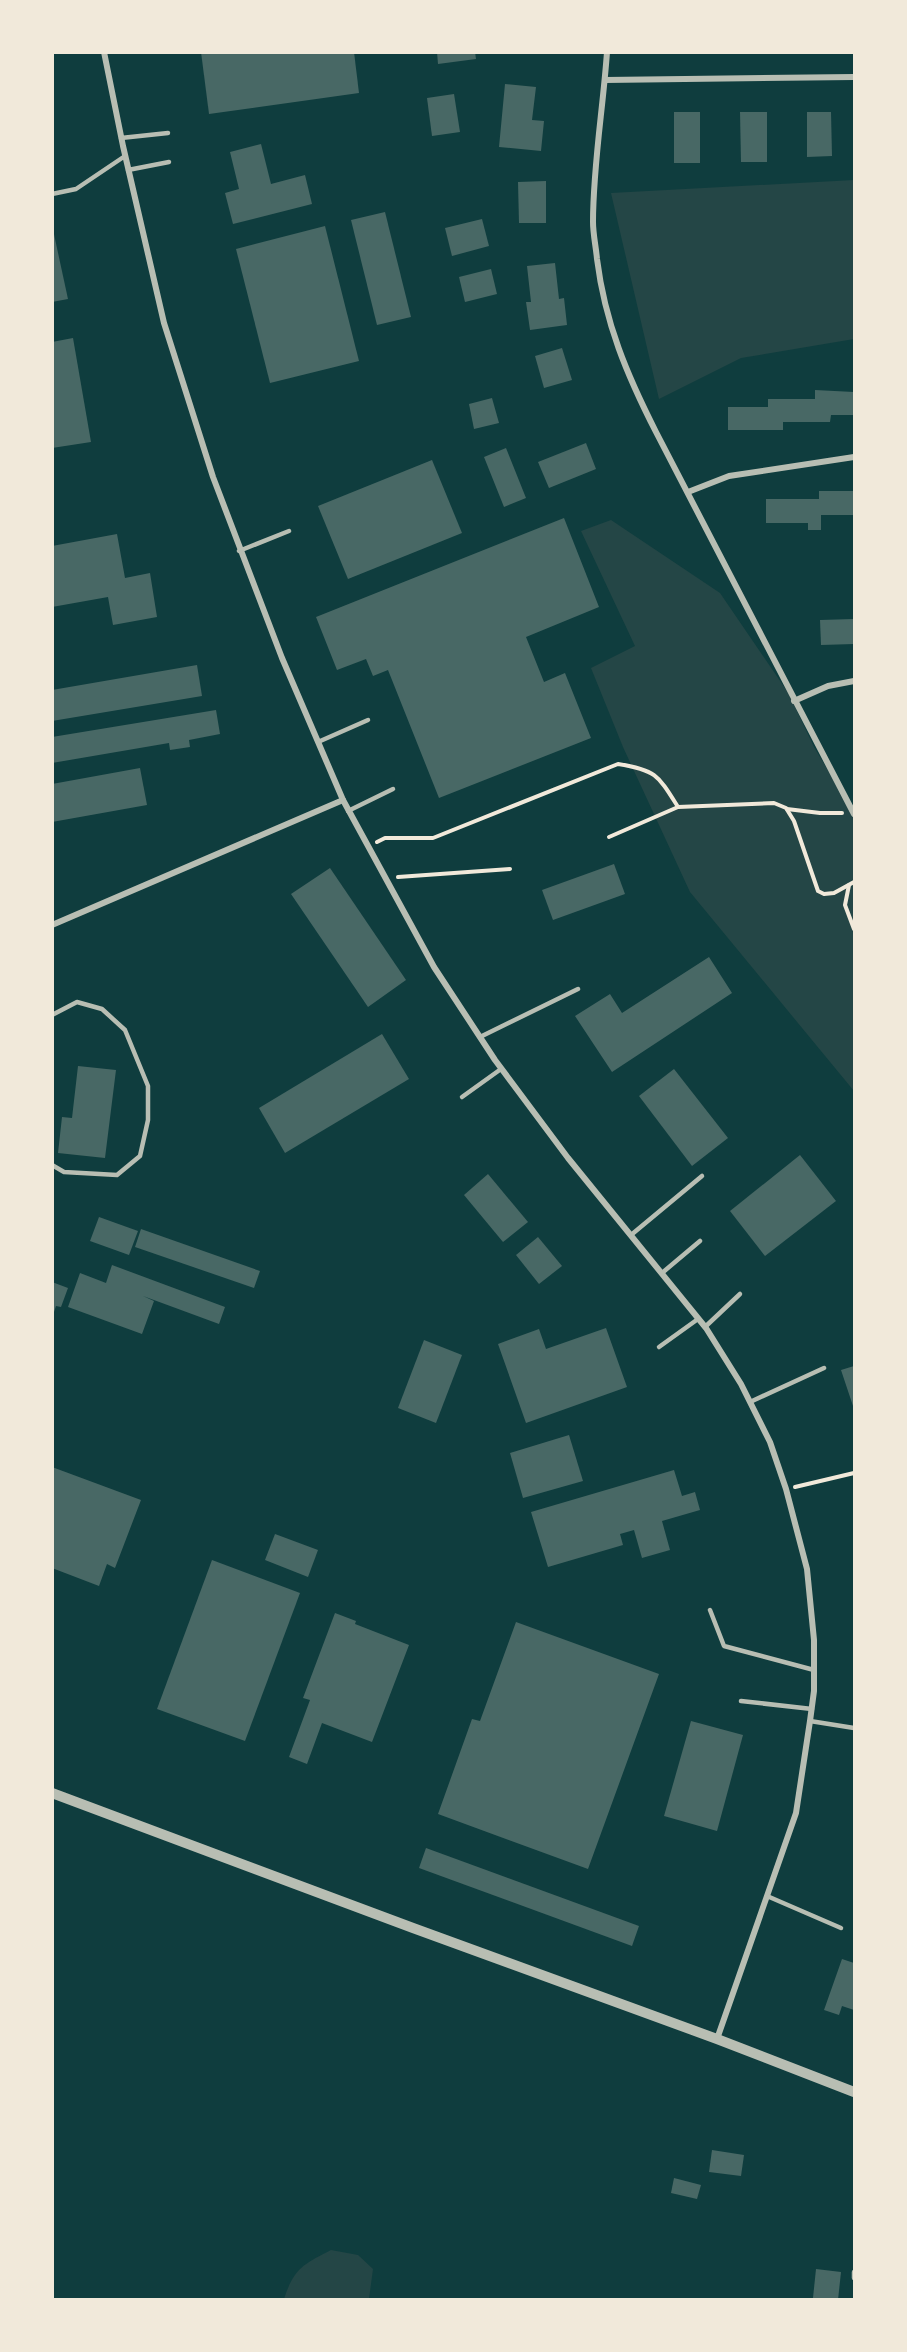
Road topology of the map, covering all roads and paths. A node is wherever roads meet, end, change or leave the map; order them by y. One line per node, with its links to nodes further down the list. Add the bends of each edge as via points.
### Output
1 (104, 52): 6 (street)
2 (607, 52): 4 (street)
3 (855, 77): 4 (street)
4 (605, 80): 12 (street, via 593,224 599,275 610,327 626,371)
5 (168, 134): 6 (lane)
6 (121, 138): 7 (street)
7 (125, 156): 9 (street); 10 (lane, via 76,189)
8 (169, 162): 9 (lane)
9 (128, 170): 14 (street, via 164,323)
10 (52, 194)
11 (855, 457): 12 (street, via 729,476)
12 (688, 492): 16 (street)
13 (289, 531): 14 (lane)
14 (239, 551): 18 (street)
15 (855, 681): 16 (street, via 828,686)
16 (794, 701): 24 (street)
17 (368, 720): 18 (lane)
18 (318, 742): 20 (street)
19 (393, 789): 23 (lane)
20 (343, 800): 23 (street); 31 (street)
21 (678, 807): 22 (path, via 774,802); 25 (path); 26 (path, via 660,778 642,768 618,764 433,838 385,838)
22 (786, 808): 24 (path); 30 (path, via 818,891 824,894)
23 (348, 811): 26 (street)
24 (854, 814)
25 (609, 837)
26 (368, 846): 28 (street)
27 (510, 869): 28 (path)
28 (385, 878): 35 (street, via 434,967)
29 (855, 882): 30 (path)
30 (849, 885): 32 (path, via 845,905)
31 (52, 925)
32 (855, 929)
33 (578, 989): 35 (lane)
34 (52, 1015): 38 (lane, via 77,1002 102,1010 125,1030 148,1086 148,1120 140,1156 117,1175 64,1172)
35 (480, 1037): 36 (street)
36 (501, 1069): 37 (lane); 40 (street)
37 (462, 1097)
38 (52, 1165)
39 (702, 1176): 40 (lane)
40 (632, 1235): 42 (street)
41 (700, 1241): 42 (lane)
42 (662, 1273): 44 (street)
43 (740, 1293): 45 (lane)
44 (698, 1318): 45 (street); 46 (lane)
45 (705, 1327): 48 (street)
46 (659, 1347)
47 (824, 1368): 48 (lane)
48 (750, 1402): 50 (street, via 770,1442)
49 (855, 1473): 50 (path)
50 (786, 1490): 52 (street, via 807,1569)
51 (710, 1610): 52 (lane, via 724,1646)
52 (814, 1670): 54 (street)
53 (741, 1701): 54 (lane)
54 (812, 1709): 55 (street)
55 (810, 1721): 56 (lane); 58 (street, via 796,1813)
56 (855, 1728)
57 (52, 1793): 60 (street)
58 (767, 1896): 59 (lane); 60 (street)
59 (841, 1928)
60 (717, 2038): 61 (street)
61 (855, 2092)
62 (855, 2272): 63 (lane)
63 (855, 2278)

